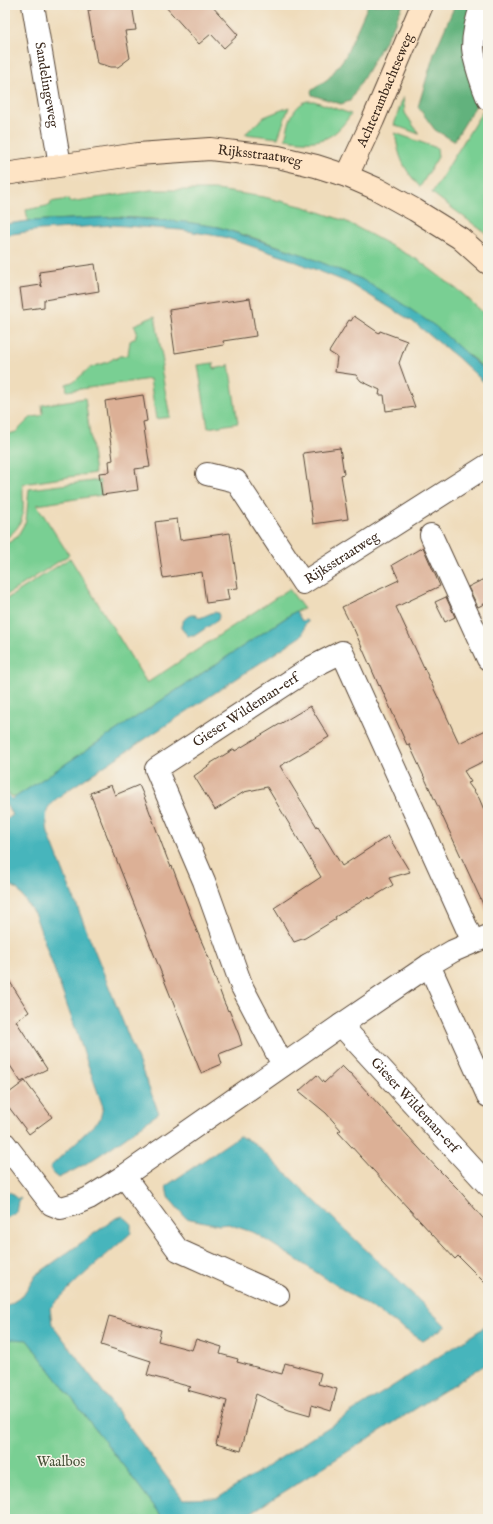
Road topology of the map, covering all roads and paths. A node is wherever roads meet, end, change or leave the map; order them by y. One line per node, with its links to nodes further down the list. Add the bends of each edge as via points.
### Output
1 (33, 5): 5 (street, Sandelingeweg)
2 (422, 5): 7 (street, Achterambachtseweg)
3 (482, 5): 4 (street, via 477,17 473,48)
4 (488, 99)
5 (60, 165): 6 (street, Rijksstraatweg); 7 (street, Rijksstraatweg, via 138,154 210,148 278,157)
6 (5, 174)
7 (347, 176): 8 (street, Rijksstraatweg, via 377,189 454,234)
8 (488, 263)
9 (488, 465): 10 (street, Rijksstraatweg, via 303,583 236,481)
10 (207, 474)
11 (431, 535): 12 (street)
12 (488, 659)
13 (481, 939): 14 (street, Gieser Wildeman-erf, via 453,951); 16 (street, Gieser Wildeman-erf, via 342,652 312,667 156,769 204,881 242,987)
14 (430, 965): 15 (street, Gieser Wildeman-erf); 17 (street)
15 (341, 1025): 16 (street, Gieser Wildeman-erf); 20 (street, Gieser Wildeman-erf)
16 (283, 1065): 19 (street, Gieser Wildeman-erf)
17 (488, 1096)
18 (5, 1144): 19 (street, Gieser Wildeman-erf, via 51,1204 61,1208 89,1198)
19 (124, 1176): 21 (street, via 178,1250)
20 (488, 1185)
21 (278, 1295)

